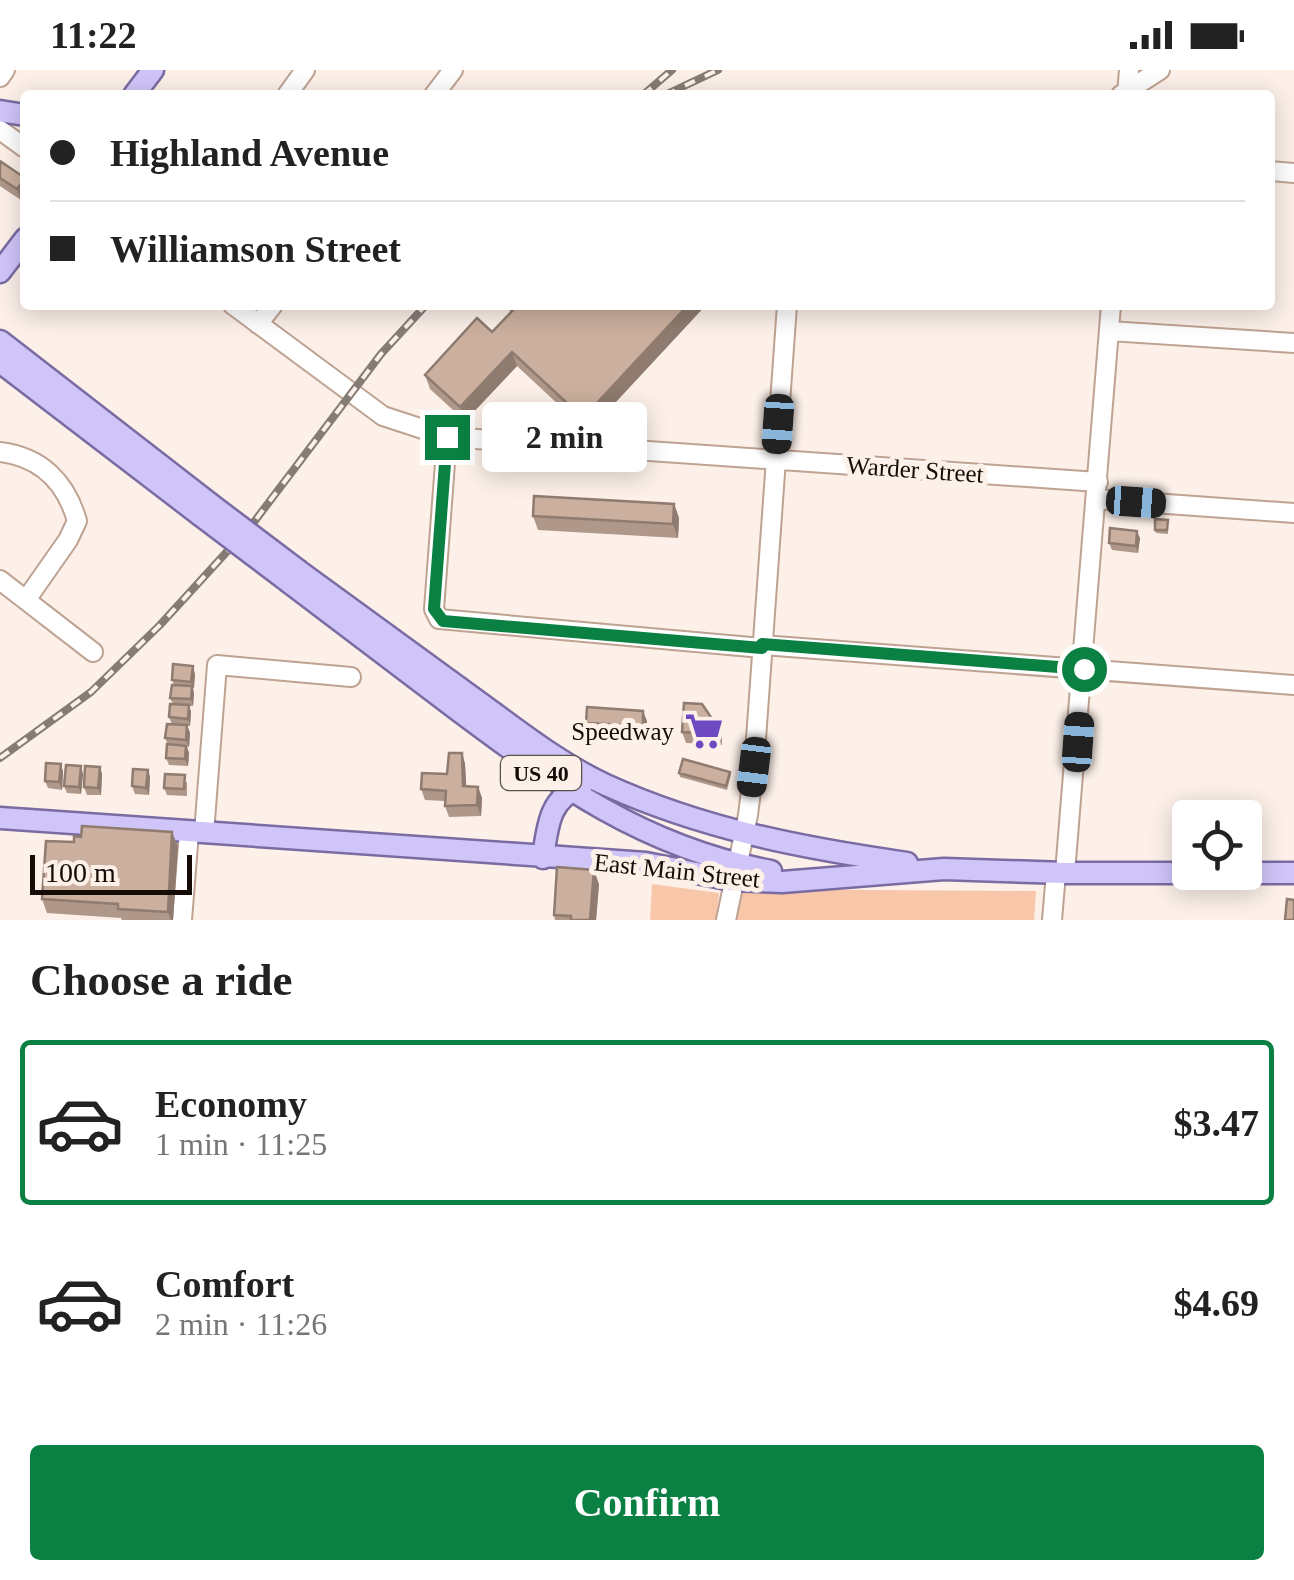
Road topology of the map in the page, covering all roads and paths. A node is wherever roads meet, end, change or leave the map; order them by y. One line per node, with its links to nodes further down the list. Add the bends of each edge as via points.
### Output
1 (5, 70): 6 (street)
2 (153, 70): 7 (main road)
3 (306, 70): 8 (street)
4 (453, 70): 9 (street)
5 (1160, 70): 10 (street)
6 (0, 77)
7 (138, 90)
8 (290, 90)
9 (438, 90)
10 (1131, 90)
11 (20, 245): 12 (main road)
12 (0, 272)
13 (240, 310): 17 (street, Warder Street)
14 (269, 310): 17 (street)
15 (1111, 310): 18 (street)
16 (786, 311): 23 (street)
17 (258, 324): 21 (street, Warder Street, via 382,416)
18 (1110, 331): 19 (street); 24 (street)
19 (1294, 343)
20 (2, 350): 26 (main road, US 40, bridge)
21 (447, 437): 23 (street, Warder Street); 29 (street, via 434,609 443,621)
22 (0, 452): 28 (street, via 47,469 77,521)
23 (776, 458): 24 (street, Warder Street); 29 (street)
24 (1097, 490): 25 (street, Warder Street); 31 (street)
25 (1294, 514)
26 (295, 577): 34 (main road, US 40); 35 (main road, US 40)
27 (0, 580): 28 (street)
28 (26, 600): 30 (street)
29 (762, 646): 31 (street); 39 (street)
30 (93, 652)
31 (1084, 669): 33 (street); 45 (street)
32 (350, 677): 40 (street, via 217,665)
33 (1294, 684)
34 (526, 763): 36 (main road, US 40); 37 (main road)
35 (602, 783): 36 (main road); 39 (main road, US 40)
36 (569, 791): 37 (main road); 43 (main road, US 40)
37 (549, 816): 41 (main road)
38 (0, 818): 40 (main road, East Main Street)
39 (744, 835): 42 (main road, US 40); 43 (street)
40 (194, 836): 41 (main road, East Main Street); 46 (street)
41 (543, 858): 43 (main road, East Main Street)
42 (944, 869): 43 (main road, East Main Street / US 40, via 782,882); 45 (main road, East Main Street / US 40)
43 (734, 872): 47 (street)
44 (1294, 872): 45 (main road, East Main Street / US 40)
45 (1060, 873): 48 (street)
46 (182, 920)
47 (726, 920)
48 (1052, 920)

